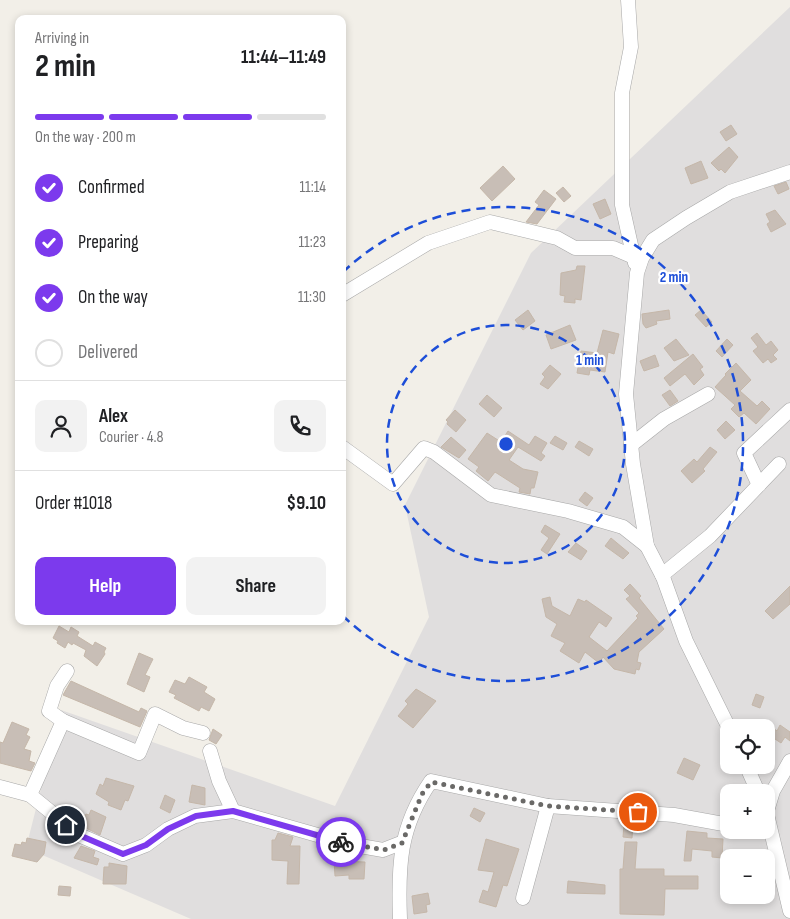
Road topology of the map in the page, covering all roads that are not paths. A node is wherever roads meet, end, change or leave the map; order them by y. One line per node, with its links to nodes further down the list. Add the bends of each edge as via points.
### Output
1 (628, 0): 3 (street, via 630,47 622,93 622,206)
2 (790, 172): 4 (street, via 730,192 686,218 653,240)
3 (634, 257): 4 (street); 5 (street, via 613,248 575,248 557,238 490,222 428,243)
4 (637, 273): 8 (street, via 626,394)
5 (346, 293)
6 (708, 394): 8 (street, via 664,419)
7 (790, 410): 11 (street, via 744,453)
8 (631, 445): 12 (street)
9 (346, 450): 12 (street, via 393,484 424,448 491,495 560,509 623,527)
10 (780, 464): 11 (street)
11 (759, 485): 13 (street, via 710,536)
12 (647, 546): 13 (street)
13 (662, 575): 15 (street, via 686,641)
14 (67, 671): 16 (street, via 57,686 49,711)
15 (725, 719)
16 (64, 720): 17 (street, via 139,754 155,714 183,728); 22 (street)
17 (203, 733)
18 (210, 751): 24 (street)
19 (790, 761): 21 (street)
20 (0, 787): 22 (street)
21 (775, 787)
22 (30, 796): 24 (street, via 79,835 123,854 146,845 168,829 196,816)
23 (548, 806): 25 (street, via 674,815); 27 (street, via 431,782 422,794); 28 (street)
24 (233, 811): 27 (street, via 349,844 384,850)
25 (720, 823)
26 (768, 839): 29 (street)
27 (402, 843): 30 (street, via 398,880)
28 (523, 898)
29 (790, 911)
30 (400, 919)

